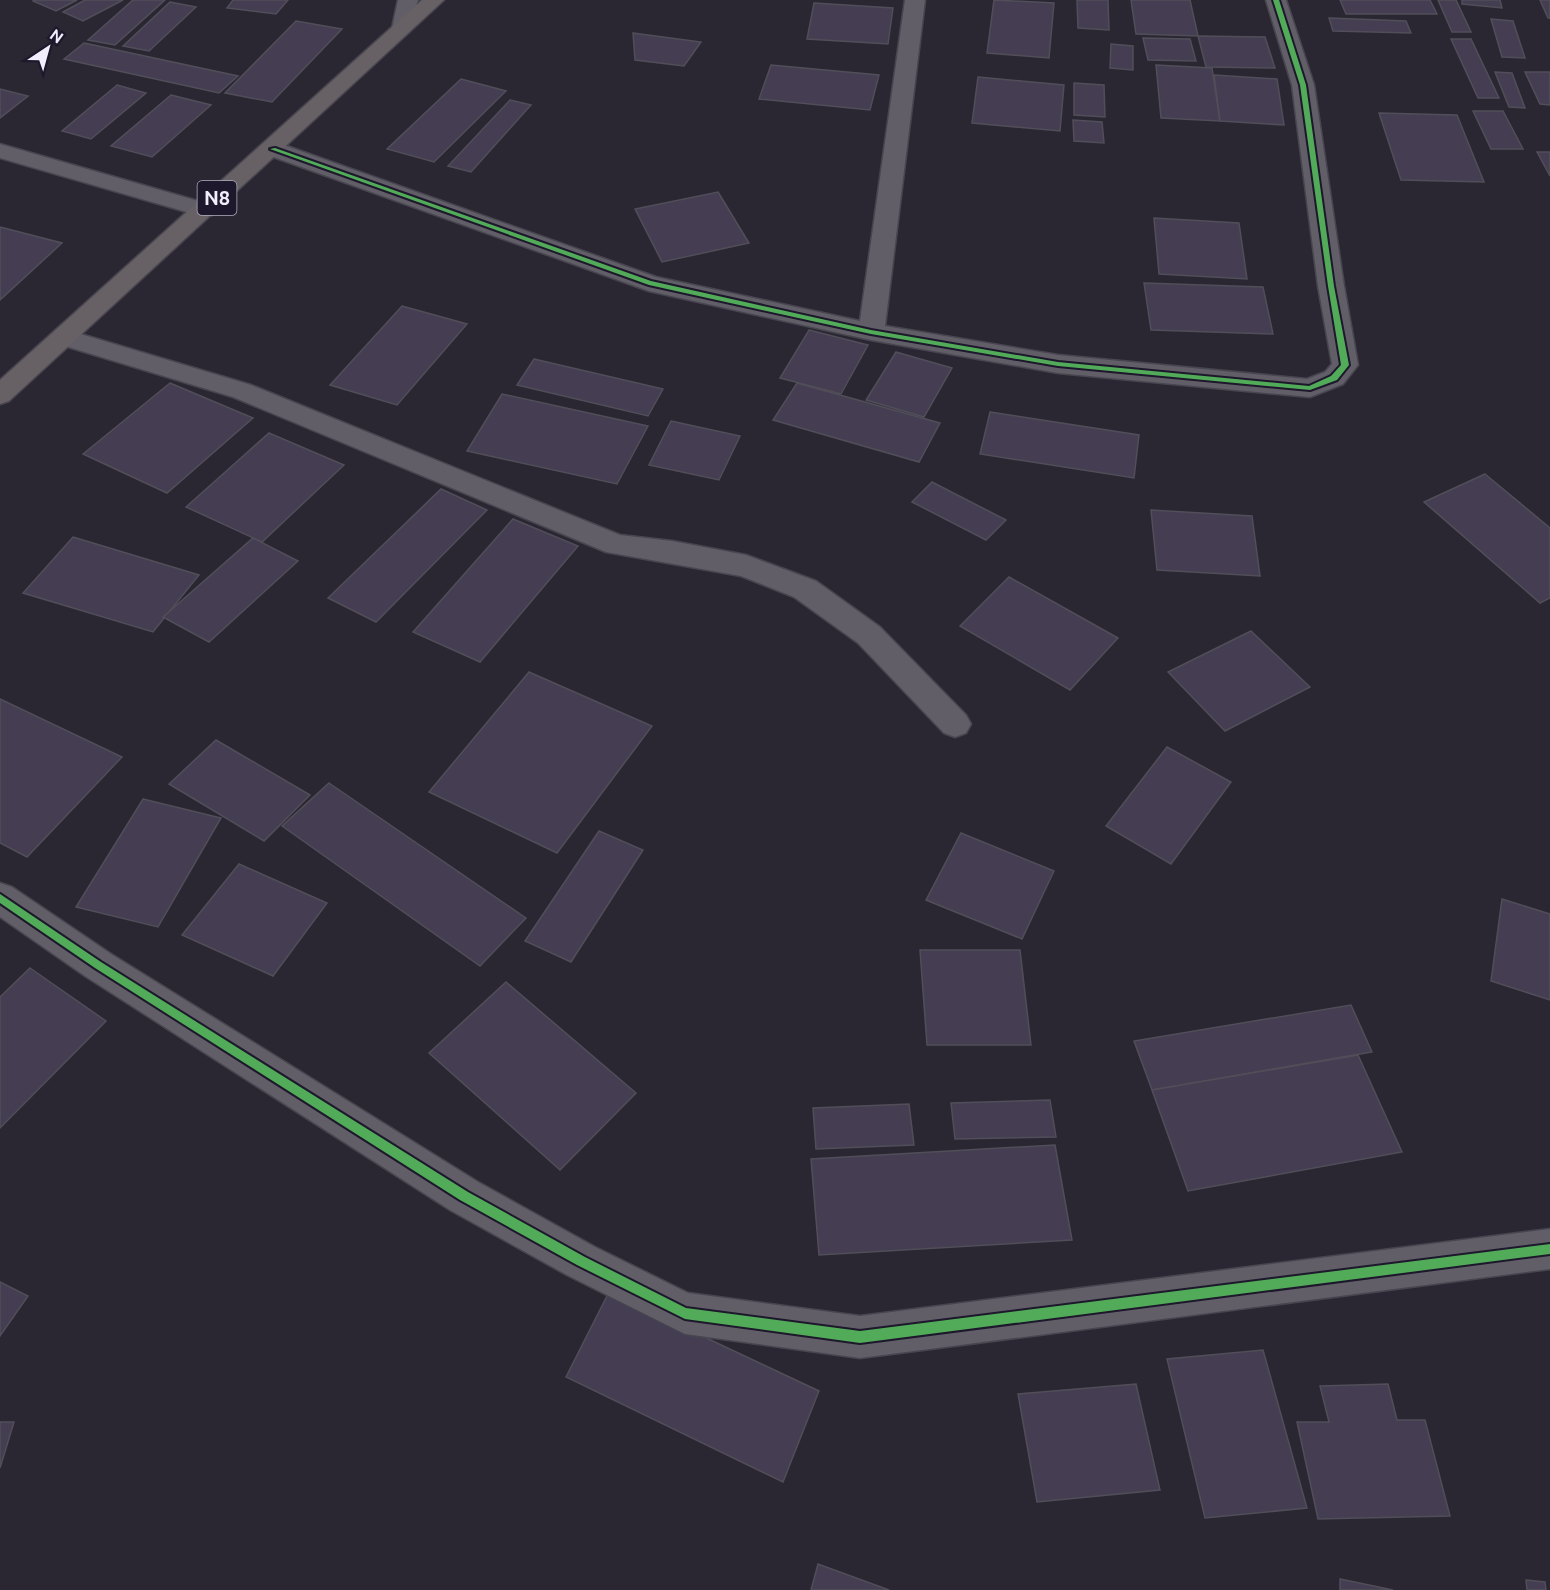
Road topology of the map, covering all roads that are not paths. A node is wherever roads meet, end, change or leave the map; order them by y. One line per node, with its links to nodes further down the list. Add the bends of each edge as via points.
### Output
1 (408, 0): 5 (street)
2 (434, 0): 5 (highway, N8)
3 (915, 0): 9 (street)
4 (1276, 0): 9 (street, via 1303,85 1346,365 1334,378 1310,388 1058,364)
5 (402, 28): 6 (highway, N8)
6 (273, 149): 8 (highway, N8); 9 (street, via 650,283)
7 (0, 151): 8 (street)
8 (204, 210): 10 (highway, N8)
9 (871, 332)
10 (64, 337): 11 (highway, N8); 12 (street, via 242,391 616,545 746,566 805,590 869,635)
11 (0, 395)
12 (955, 724)
13 (0, 898): 14 (street, via 98,966 464,1196 685,1313 860,1337)
14 (1550, 1249)

